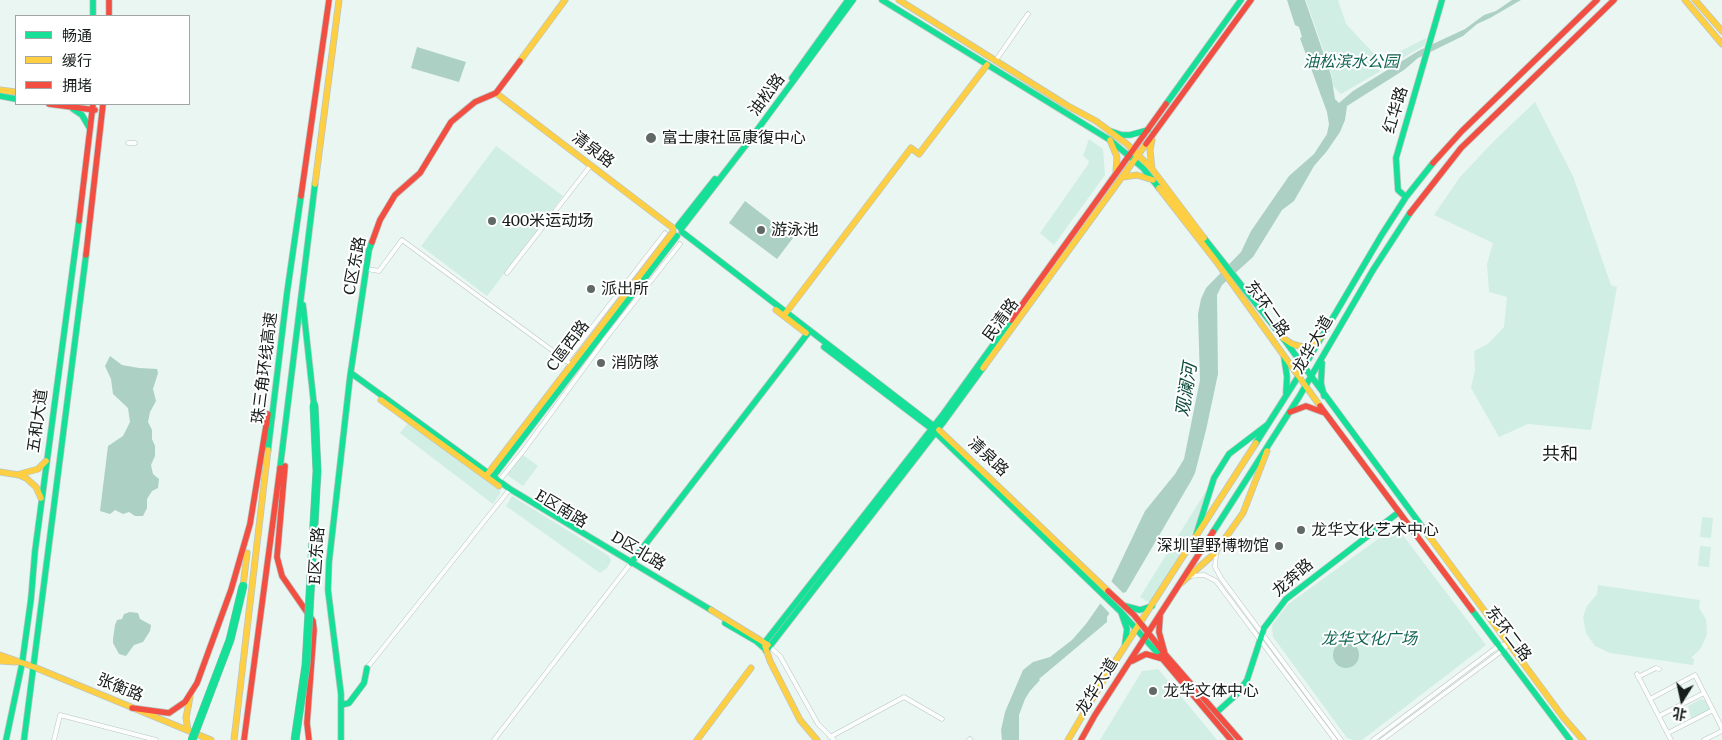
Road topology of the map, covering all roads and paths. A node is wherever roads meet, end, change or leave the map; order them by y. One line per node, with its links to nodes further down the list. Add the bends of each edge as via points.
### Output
1 (93, 0): 18 (main road)
2 (109, 0): 19 (main road)
3 (329, 0): 53 (main road, 珠三角环线高速)
4 (339, 0): 51 (main road, 珠三角环线高速)
5 (565, 0): 26 (main road)
6 (848, 0): 46 (main road, 油松路)
7 (853, 0): 46 (main road, 油松路)
8 (882, 0): 23 (main road, 东环二路)
9 (899, 0): 22 (main road, 东环二路)
10 (1241, 0): 35 (main road, 民清路)
11 (1251, 0): 35 (main road, 民清路)
12 (1442, 0): 45 (main road, 红华路, via 1396,158 1398,190)
13 (1597, 0): 45 (main road, 龙华大道, via 1462,131)
14 (1614, 0): 60 (main road, 龙华大道, via 1475,133 1428,187 1391,240)
15 (1685, 0): 21 (main road)
16 (1695, 0): 20 (main road)
17 (1028, 14): 22 (street)
18 (93, 15)
19 (109, 15)
20 (1722, 31)
21 (1722, 44)
22 (996, 60): 34 (main road, 东环二路)
23 (987, 66): 36 (main road, 东环二路); 56 (main road, via 919,154 911,148)
24 (0, 90): 25 (main road)
25 (15, 92)
26 (496, 93): 40 (main road, 清泉路); 49 (main road, C区东路, via 475,102 450,122 420,173 395,194 380,220 369,250)
27 (0, 96): 28 (main road)
28 (15, 98)
29 (58, 105): 30 (main road)
30 (67, 106): 31 (main road); 33 (main road, via 82,115)
31 (91, 106): 32 (main road); 33 (main road, 五和大道)
32 (103, 106): 55 (main road, 五和大道)
33 (90, 130): 54 (main road, 五和大道)
34 (1110, 131): 35 (main road, via 1122,135); 39 (main road, 东环二路)
35 (1151, 132): 39 (main road, 民清路); 41 (main road)
36 (1110, 140): 39 (main road, 东环二路); 42 (main road, via 1117,157)
37 (128, 143): 38 (street)
38 (134, 143)
39 (1134, 155): 41 (main road, 东环二路); 42 (main road, 民清路); 43 (main road, 民清路); 44 (main road, 东环二路)
40 (591, 165): 46 (main road, 清泉路); 50 (street)
41 (1152, 169): 48 (main road, 东环二路)
42 (1116, 173): 74 (main road, 民清路)
43 (1123, 177): 44 (main road, via 1137,175); 74 (main road, 民清路)
44 (1154, 180): 48 (main road, 东环二路)
45 (1406, 197): 58 (main road, 龙华大道)
46 (678, 231): 56 (main road, 清泉路); 62 (main road, C區西路); 79 (main road)
47 (680, 244): 79 (street, via 524,450)
48 (1218, 260): 52 (main road, 东环二路)
49 (367, 269): 62 (street, via 380,271 402,240); 65 (main road, C区东路)
50 (507, 273)
51 (302, 282): 63 (main road, 珠三角环线高速); 129 (main road, bridge, via 317,471 306,665)
52 (1234, 282): 59 (main road, 东环二路); 61 (main road, 东环二路)
53 (287, 293): 83 (main road); 127 (main road, 珠三角环线高速)
54 (67, 310): 55 (main road); 76 (main road, 五和大道)
55 (79, 312): 104 (main road, 五和大道, via 33,654)
56 (785, 315): 57 (main road, 清泉路)
57 (809, 333): 74 (main road, 清泉路); 86 (main road)
58 (1323, 336): 59 (main road, via 1303,347); 64 (main road, 龙华大道)
59 (1283, 338): 64 (main road, 东环二路)
60 (1323, 356): 67 (main road, 龙华大道); 69 (main road, via 1320,377)
61 (1284, 357): 66 (main road, 东环二路); 70 (main road, via 1287,382)
62 (569, 363): 62 (street, via 572,353 665,232 630,278); 79 (main road, C區西路)
63 (293, 366): 128 (main road, 珠三角环线高速); 130 (main road, via 277,558 282,576 312,621 314,630 307,723)
64 (1304, 368): 66 (main road, 龙华大道); 67 (main road, 东环二路)
65 (350, 375): 79 (main road, E区南路); 111 (main road, E区东路, via 328,590)
66 (1298, 377): 68 (main road, 东环二路); 70 (main road, 龙华大道)
67 (1311, 378): 68 (main road, 龙华大道); 69 (main road, 东环二路)
68 (1305, 386): 71 (main road, 龙华大道); 72 (main road, 东环二路)
69 (1324, 396): 95 (main road, 东环二路)
70 (1284, 399): 73 (main road, 龙华大道)
71 (1289, 412): 72 (main road, via 1306,406); 75 (main road, 龙华大道)
72 (1324, 413): 82 (main road, 东环二路)
73 (1269, 422): 84 (main road, 龙华大道); 84 (main road, via 1229,454 1214,478)
74 (935, 429): 90 (main road, 清泉路); 96 (main road, 民清路)
75 (1269, 444): 85 (main road, via 1247,506); 88 (main road, 龙华大道)
76 (47, 459): 78 (main road, via 38,469); 81 (main road, 五和大道)
77 (0, 472): 78 (main road)
78 (19, 474): 81 (main road, via 36,487)
79 (491, 478): 80 (main road, E区南路)
80 (508, 490): 86 (main road, E区南路); 105 (street)
81 (42, 501): 102 (main road, 五和大道)
82 (1399, 512): 93 (main road, 龙奔路, via 1294,591 1274,613); 98 (main road, 东环二路)
83 (250, 524): 109 (main road, via 227,603); 125 (main road, bridge, via 238,614)
84 (1195, 539): 89 (main road, 龙华大道)
85 (1218, 550): 87 (main road); 93 (street, via 1217,572)
86 (630, 564): 96 (main road, D区北路); 132 (street)
87 (1190, 576): 88 (main road); 93 (street, via 1204,575 1216,580)
88 (1179, 585): 91 (main road, 龙华大道)
89 (1153, 605): 90 (main road, via 1140,610); 92 (main road, 龙华大道)
90 (1123, 609): 92 (main road, 清泉路); 97 (main road, via 1127,629)
91 (1161, 614): 94 (main road, 龙华大道); 100 (main road, via 1159,632)
92 (1139, 626): 94 (main road, 清泉路); 97 (main road, 龙华大道)
93 (1261, 635): 114 (main road, 龙奔路, via 1247,680); 139 (street); 140 (street)
94 (1147, 636): 100 (main road, 清泉路); 103 (main road, 龙华大道)
95 (1509, 643): 98 (street); 144 (main road, 东环二路)
96 (766, 646): 120 (street, via 782,659 813,718); 134 (main road, via 800,720)
97 (1124, 648): 135 (main road, 龙华大道)
98 (1501, 648): 141 (street); 142 (street); 143 (main road, 东环二路)
99 (0, 655): 102 (main road, 张衡路)
100 (1164, 657): 103 (main road, via 1146,654); 114 (main road, 清泉路); 137 (main road, 清泉路)
101 (0, 661): 102 (main road, 张衡路)
102 (20, 663): 104 (main road, 张衡路); 121 (main road, 五和大道)
103 (1129, 663): 136 (main road, 龙华大道)
104 (34, 667): 112 (main road, 张衡路); 122 (main road, 五和大道)
105 (367, 668): 111 (main road, via 364,683 349,703)
106 (751, 668): 133 (main road)
107 (1660, 669): 110 (street, via 1638,675)
108 (1704, 693): 110 (street, via 1695,675); 113 (street); 115 (street)
109 (190, 695): 112 (main road, via 180,708 169,713); 118 (main road, via 186,718)
110 (1650, 699): 115 (street)
111 (341, 705): 131 (main road, E区东路)
112 (132, 708): 118 (main road, 张衡路)
113 (1713, 710): 117 (street); 119 (street)
114 (1217, 712): 138 (main road, 清泉路)
115 (1659, 716): 119 (street)
116 (942, 719): 120 (street, via 904,697)
117 (1722, 729): 146 (street)
118 (188, 730): 126 (main road, 张衡路)
119 (1668, 733): 145 (street)
120 (832, 739)
121 (6, 740)
122 (24, 740)
123 (54, 740): 124 (street, via 60,715)
124 (156, 740)
125 (192, 740)
126 (210, 740)
127 (234, 740)
128 (244, 740)
129 (295, 740)
130 (309, 740)
131 (341, 740)
132 (494, 740)
133 (697, 740)
134 (817, 740)
135 (1068, 740)
136 (1081, 740)
137 (1230, 740)
138 (1240, 740)
139 (1335, 740)
140 (1341, 740)
141 (1374, 740)
142 (1382, 740)
143 (1570, 740)
144 (1583, 740)
145 (1671, 740)
146 (1704, 740)

